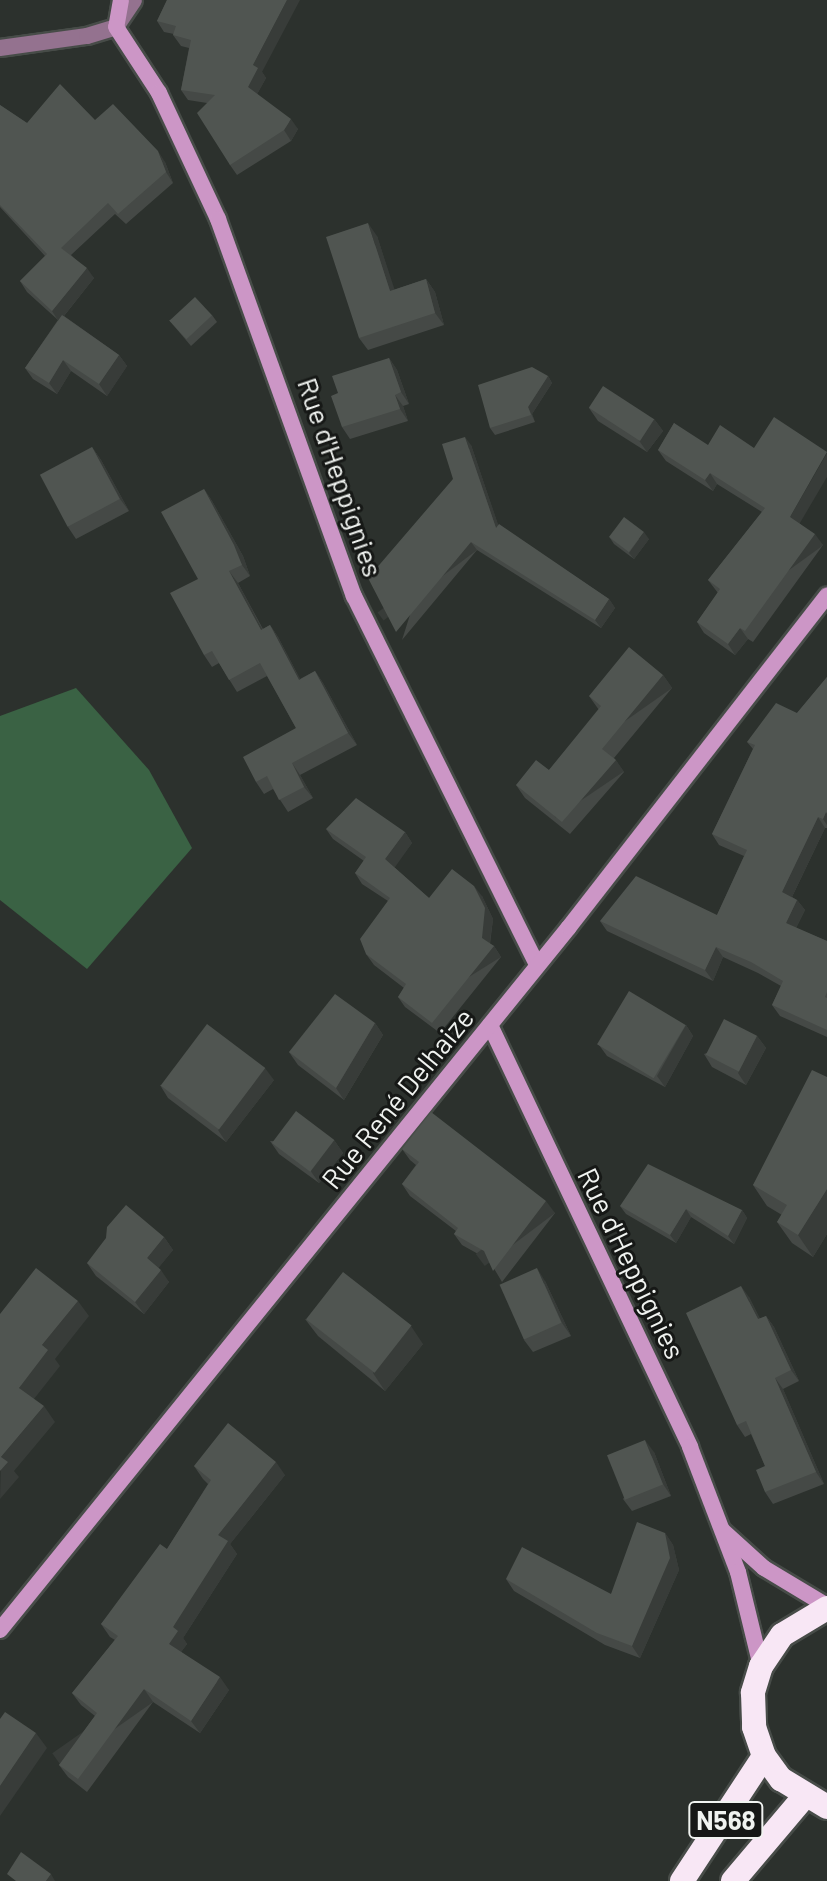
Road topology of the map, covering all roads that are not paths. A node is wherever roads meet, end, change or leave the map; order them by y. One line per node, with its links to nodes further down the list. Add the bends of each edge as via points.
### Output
1 (121, 0): 3 (street)
2 (134, 0): 3 (street)
3 (116, 27): 4 (street); 6 (street, Rue d'Heppignies, via 159,93 218,219 354,596)
4 (0, 48)
5 (827, 595): 6 (street, Rue René Delhaize)
6 (537, 965): 7 (street, Rue René Delhaize)
7 (490, 1025): 8 (street, Rue d'Heppignies, via 679,1422); 10 (street, Rue René Delhaize)
8 (719, 1527): 9 (street, Rue d'Heppignies, via 764,1568); 11 (street, Rue d'Heppignies, via 738,1572)
9 (827, 1607): 11 (highway, N568, via 782,1635)
10 (0, 1630)
11 (761, 1666): 12 (highway, N568, via 753,1693 754,1727)
12 (764, 1756): 13 (highway, N568); 15 (highway, N568)
13 (804, 1797): 14 (highway, N568); 16 (highway, N568)
14 (827, 1807)
15 (682, 1881)
16 (733, 1881)

